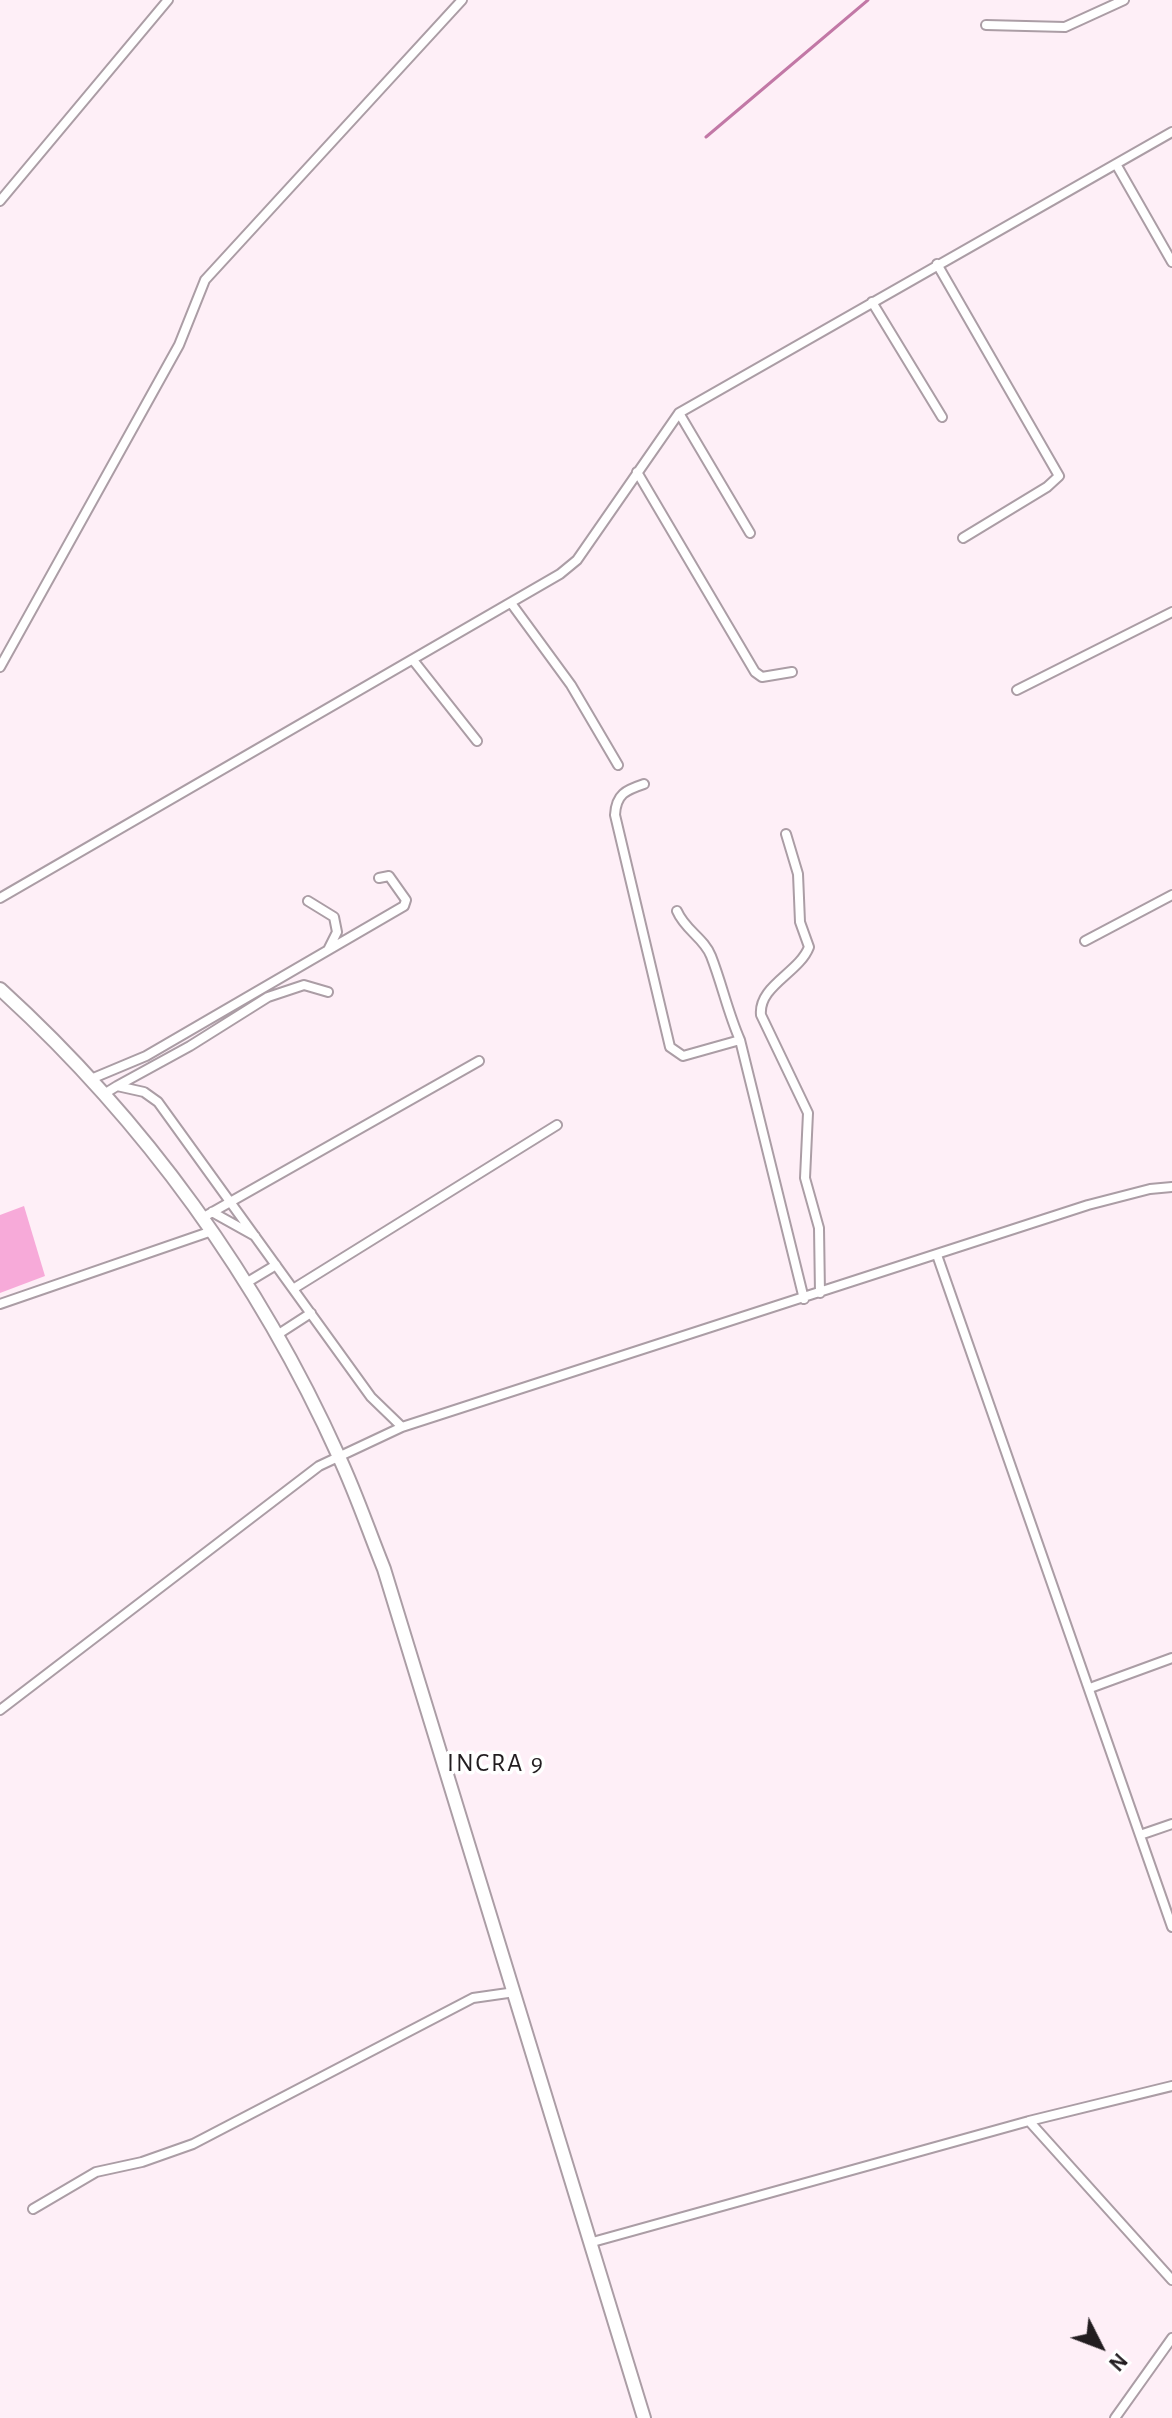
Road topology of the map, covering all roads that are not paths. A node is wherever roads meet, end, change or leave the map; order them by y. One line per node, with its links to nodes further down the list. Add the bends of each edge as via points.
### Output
1 (168, 0): 7 (street)
2 (462, 0): 19 (street, via 205,280 179,345)
3 (1124, 0): 4 (street, via 1065,27)
4 (986, 25)
5 (1172, 132): 6 (street)
6 (1116, 164): 8 (street); 9 (street)
7 (0, 201)
8 (1172, 262)
9 (937, 264): 10 (street); 15 (street, via 1059,476)
10 (872, 302): 11 (street); 12 (street)
11 (679, 413): 13 (street); 14 (street)
12 (942, 417)
13 (637, 472): 16 (street, via 571,566); 20 (street, via 755,672 762,677)
14 (750, 533)
15 (963, 538)
16 (511, 603): 18 (street); 23 (street, via 571,685)
17 (1172, 612): 21 (street)
18 (413, 660): 22 (street); 28 (street)
19 (0, 667)
20 (792, 672)
21 (1017, 690)
22 (477, 741)
23 (618, 765)
24 (644, 784): 35 (street, via 624,791 615,815 670,1047 683,1056)
25 (786, 834): 50 (street, via 809,947 803,961 760,1005 808,1113 805,1178 819,1228)
26 (379, 878): 32 (street, via 389,876 406,900 404,906)
27 (1172, 895): 31 (street)
28 (0, 898)
29 (308, 901): 32 (street, via 334,917 337,932)
30 (677, 911): 35 (street, via 711,956)
31 (1085, 941)
32 (328, 950): 37 (street, via 146,1056)
33 (0, 989): 37 (main road)
34 (328, 992): 38 (street, via 304,985 268,997)
35 (740, 1040): 51 (street)
36 (479, 1061): 42 (street)
37 (91, 1079): 39 (main road)
38 (117, 1086): 39 (street); 42 (street, via 144,1092 158,1102)
39 (104, 1094): 43 (main road)
40 (557, 1125): 49 (street)
41 (1172, 1187): 46 (street, via 1088,1205)
42 (233, 1201): 43 (street); 45 (street)
43 (207, 1215): 44 (main road); 45 (street)
44 (212, 1231): 48 (main road); 52 (street)
45 (255, 1237): 47 (street)
46 (937, 1255): 50 (street); 58 (street)
47 (276, 1265): 48 (street); 49 (street)
48 (246, 1283): 54 (main road)
49 (293, 1289): 53 (street)
50 (820, 1293): 51 (street)
51 (804, 1299): 55 (street)
52 (0, 1304)
53 (311, 1313): 54 (street); 55 (street, via 371,1397)
54 (277, 1335): 56 (main road)
55 (402, 1427): 56 (street)
56 (339, 1456): 59 (street); 63 (main road, via 384,1569)
57 (1172, 1658): 58 (street)
58 (1090, 1688): 61 (street)
59 (0, 1710)
60 (1172, 1824): 61 (street)
61 (1140, 1835): 62 (street)
62 (1172, 1927)
63 (516, 1992): 66 (street, via 473,1998 205,2138 142,2162 96,2172); 67 (main road)
64 (1172, 2086): 65 (street)
65 (1029, 2121): 67 (street); 68 (street)
66 (33, 2209)
67 (589, 2243): 70 (main road)
68 (1172, 2280)
69 (1172, 2338): 71 (street)
70 (644, 2418)
71 (1115, 2418)

